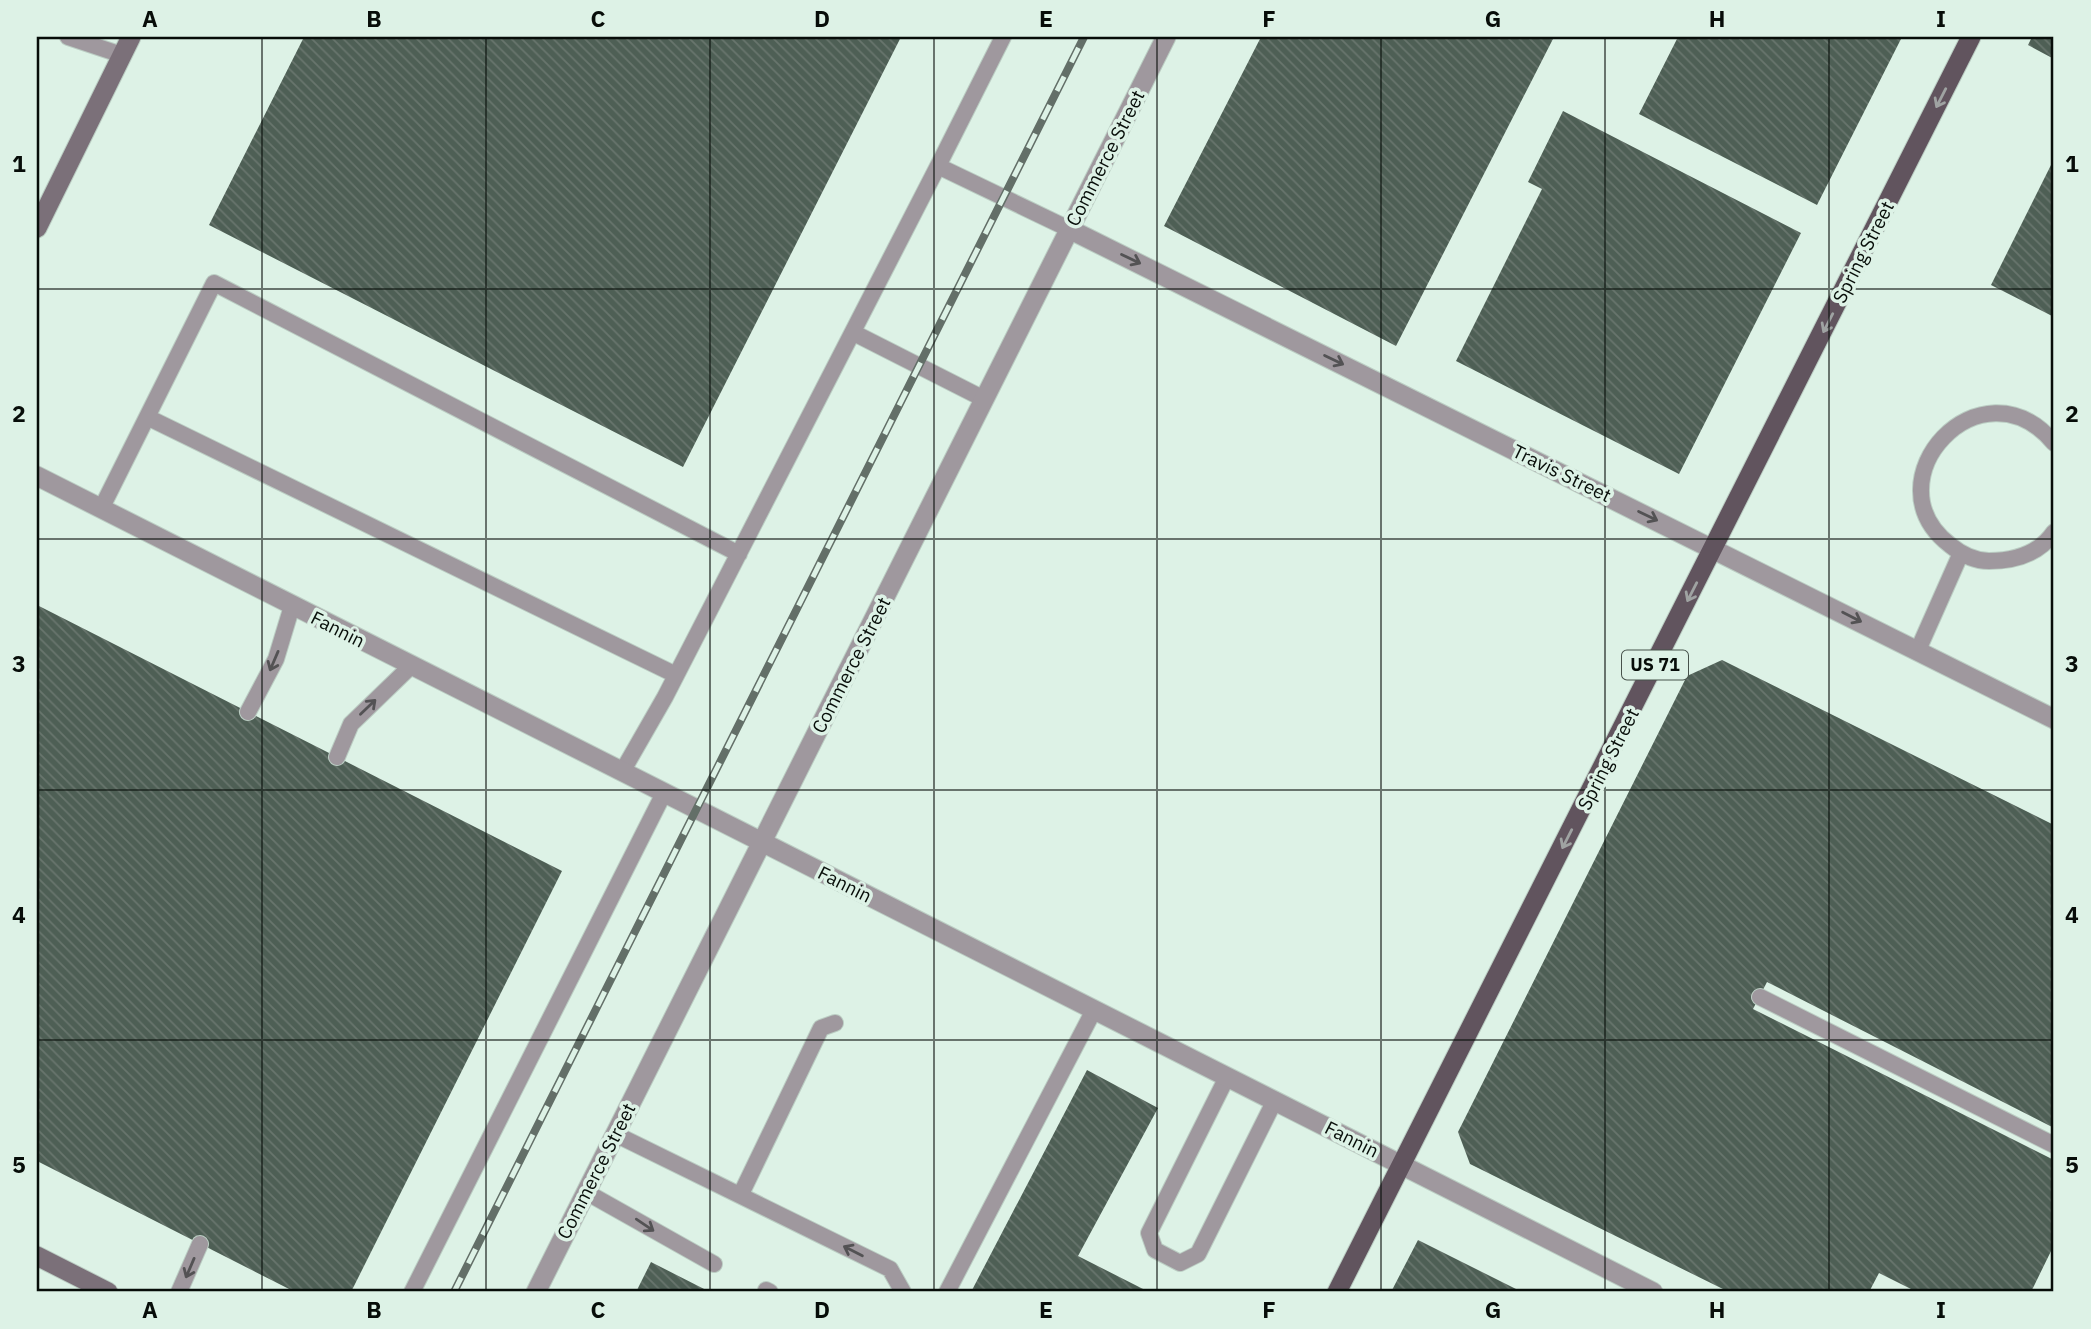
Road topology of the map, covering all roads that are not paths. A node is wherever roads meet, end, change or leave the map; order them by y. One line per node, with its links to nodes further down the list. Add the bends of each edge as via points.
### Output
1 (68, 37): 6 (lane)
2 (131, 37): 6 (main road)
3 (1003, 37): 7 (lane)
4 (1166, 37): 9 (street, Commerce Street)
5 (1971, 37): 17 (main road, Spring Street / US 71, one-way to 17)
6 (122, 55): 8 (main road)
7 (938, 166): 9 (lane); 10 (lane)
8 (37, 228)
9 (1069, 229): 11 (street, Commerce Street); 17 (street, Travis Street, one-way to 17)
10 (854, 333): 11 (lane); 19 (lane)
11 (984, 399): 29 (street, Commerce Street)
12 (147, 416): 15 (lane); 19 (lane, via 214,283); 23 (lane)
13 (2054, 443): 18 (lane, via 2023,418 1999,413 1962,421 1934,446 1924,469 1922,494 1928,519 1942,539)
14 (37, 476): 15 (street, Fannin)
15 (101, 509): 20 (street, Fannin)
16 (2054, 532): 18 (lane, via 2030,554 2007,561 1983,561)
17 (1715, 548): 21 (street, Travis Street, one-way to 21); 37 (main road, Spring Street / US 71, one-way to 37)
18 (1961, 553): 21 (lane)
19 (739, 554): 23 (lane)
20 (292, 606): 22 (street, Fannin); 24 (lane, one-way to 24, via 276,659)
21 (1918, 650): 25 (street, Travis Street)
22 (411, 666): 26 (lane, one-way to 22, via 351,724); 27 (street, Fannin)
23 (676, 675): 27 (lane)
24 (248, 712)
25 (2054, 719)
26 (337, 757)
27 (622, 772): 28 (street, Fannin)
28 (664, 793): 29 (street, Fannin); 45 (lane)
29 (761, 842): 31 (street, Fannin); 35 (street, Commerce Street)
30 (1760, 997): 36 (lane)
31 (1094, 1010): 33 (street, Fannin); 48 (lane)
32 (835, 1023): 39 (lane, via 821,1028)
33 (1227, 1077): 34 (street, Fannin); 34 (lane, via 1149,1233 1155,1250 1180,1263 1198,1254)
34 (1275, 1100): 37 (street, Fannin)
35 (615, 1134): 38 (street, Commerce Street); 39 (lane)
36 (2054, 1145)
37 (1402, 1164): 49 (main road, Spring Street / US 71); 50 (street, Fannin)
38 (586, 1192): 42 (lane, one-way to 42); 46 (street, Commerce Street)
39 (741, 1194): 47 (lane, one-way to 39, via 890,1269)
40 (200, 1244): 44 (lane, one-way to 44)
41 (37, 1256): 43 (main road)
42 (714, 1264)
43 (108, 1292)
44 (179, 1292)
45 (412, 1292)
46 (536, 1292)
47 (903, 1292)
48 (947, 1292)
49 (1337, 1292)
50 (1653, 1292)

